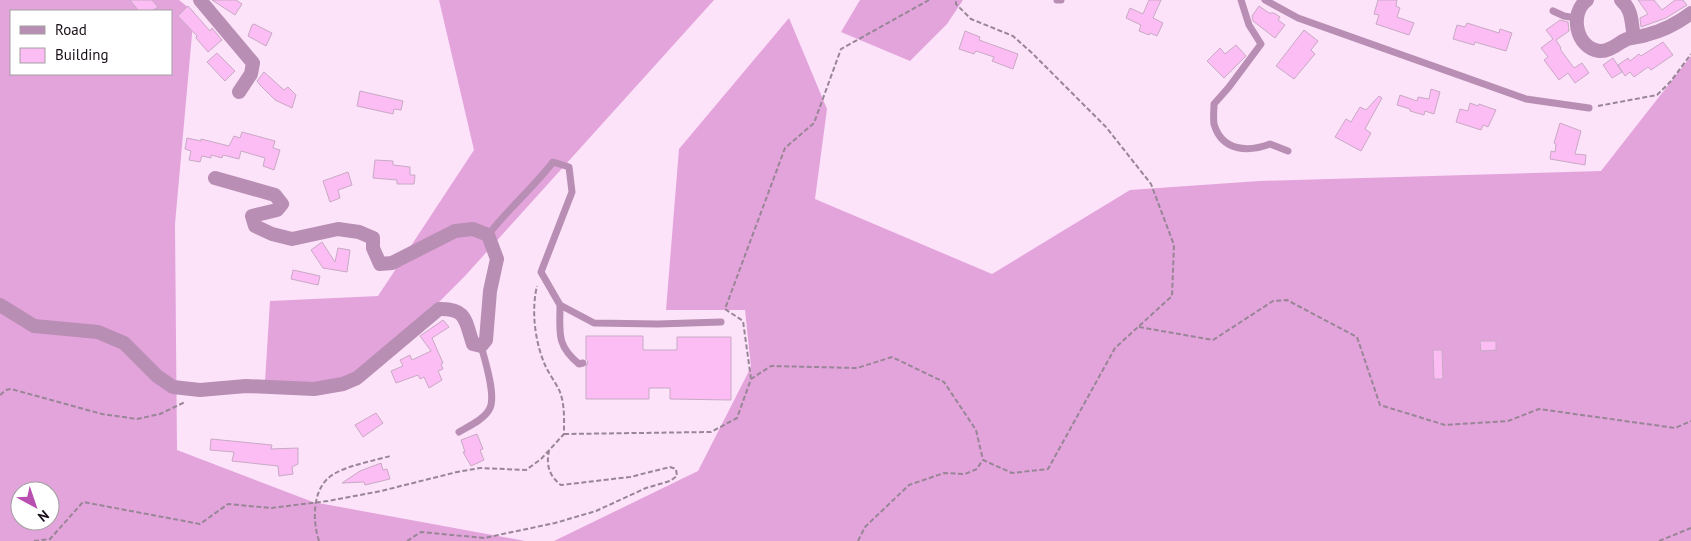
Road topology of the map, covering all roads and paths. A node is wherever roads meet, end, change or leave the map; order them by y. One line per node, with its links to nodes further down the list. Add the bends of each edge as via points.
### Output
1 (200, 0): 15 (street, via 253,63 251,74)
2 (929, 0): 27 (path, via 841,49 814,123 785,148 725,309 743,321)
3 (956, 0): 24 (path, via 971,20 1013,36 1032,53 1106,127 1151,184 1174,245 1172,296)
4 (1057, 0): 5 (lane)
5 (1061, 0)
6 (1241, 0): 17 (lane, via 1249,25 1260,44 1214,104 1214,124 1221,138 1238,149 1256,149 1270,144)
7 (1265, 0): 16 (lane, via 1298,18 1526,99)
8 (1587, 0): 12 (street)
9 (1621, 0): 13 (street, via 1629,8)
10 (1553, 11): 12 (lane)
11 (1691, 13): 13 (street, via 1666,28)
12 (1576, 18): 13 (street, via 1580,36 1588,47 1600,51)
13 (1634, 37)
14 (1691, 54): 16 (path, via 1657,95)
15 (239, 92)
16 (1589, 108)
17 (1288, 151)
18 (215, 178): 19 (street, via 276,195 282,204 278,210 252,216 255,226 292,239 338,229 359,232 373,238 372,248 380,264 392,263 455,231 473,229)
19 (488, 235): 20 (lane, via 553,162 569,167 572,192); 25 (street, via 497,259 490,291 486,340)
20 (541, 272): 22 (lane); 32 (path, via 534,299 536,330 540,353 559,391)
21 (0, 305): 28 (street, via 34,326 98,332 124,343 157,376 173,387)
22 (560, 305): 23 (lane, via 594,323); 26 (lane, via 560,336 567,354 579,364)
23 (721, 322)
24 (1139, 327): 30 (path, via 1213,340 1273,301 1287,300 1357,338 1380,405 1435,422 1508,421 1539,409 1675,428); 35 (path, via 1115,348 1048,469 1012,473)
25 (481, 346): 28 (street, via 473,344 466,319 452,308 438,309 357,378 343,384 314,389 246,386); 31 (lane, via 491,389 490,408)
26 (584, 363)
27 (751, 379): 32 (path, via 737,418 711,432); 35 (path, via 771,366 857,368 892,357 944,382 976,430)
28 (200, 390): 29 (path, via 189,400 137,419 102,414 11,388)
29 (0, 395)
30 (1691, 421)
31 (459, 432)
32 (564, 434): 33 (path)
33 (549, 451): 36 (path, via 526,470 480,468); 40 (path, via 548,469 561,485 630,477 670,467 676,469 677,476 670,482 646,488 596,511 555,523 484,538 421,532)
34 (390, 456): 36 (path, via 333,474 320,489)
35 (982, 460): 41 (path, via 977,470 965,474 944,473 910,485 865,526)
36 (316, 502): 38 (path, via 271,508 228,504 200,524 83,502 50,538); 39 (path, via 314,528)
37 (1691, 528): 42 (path)
38 (34, 541)
39 (319, 541)
40 (407, 541)
41 (858, 541)
42 (1660, 541)

